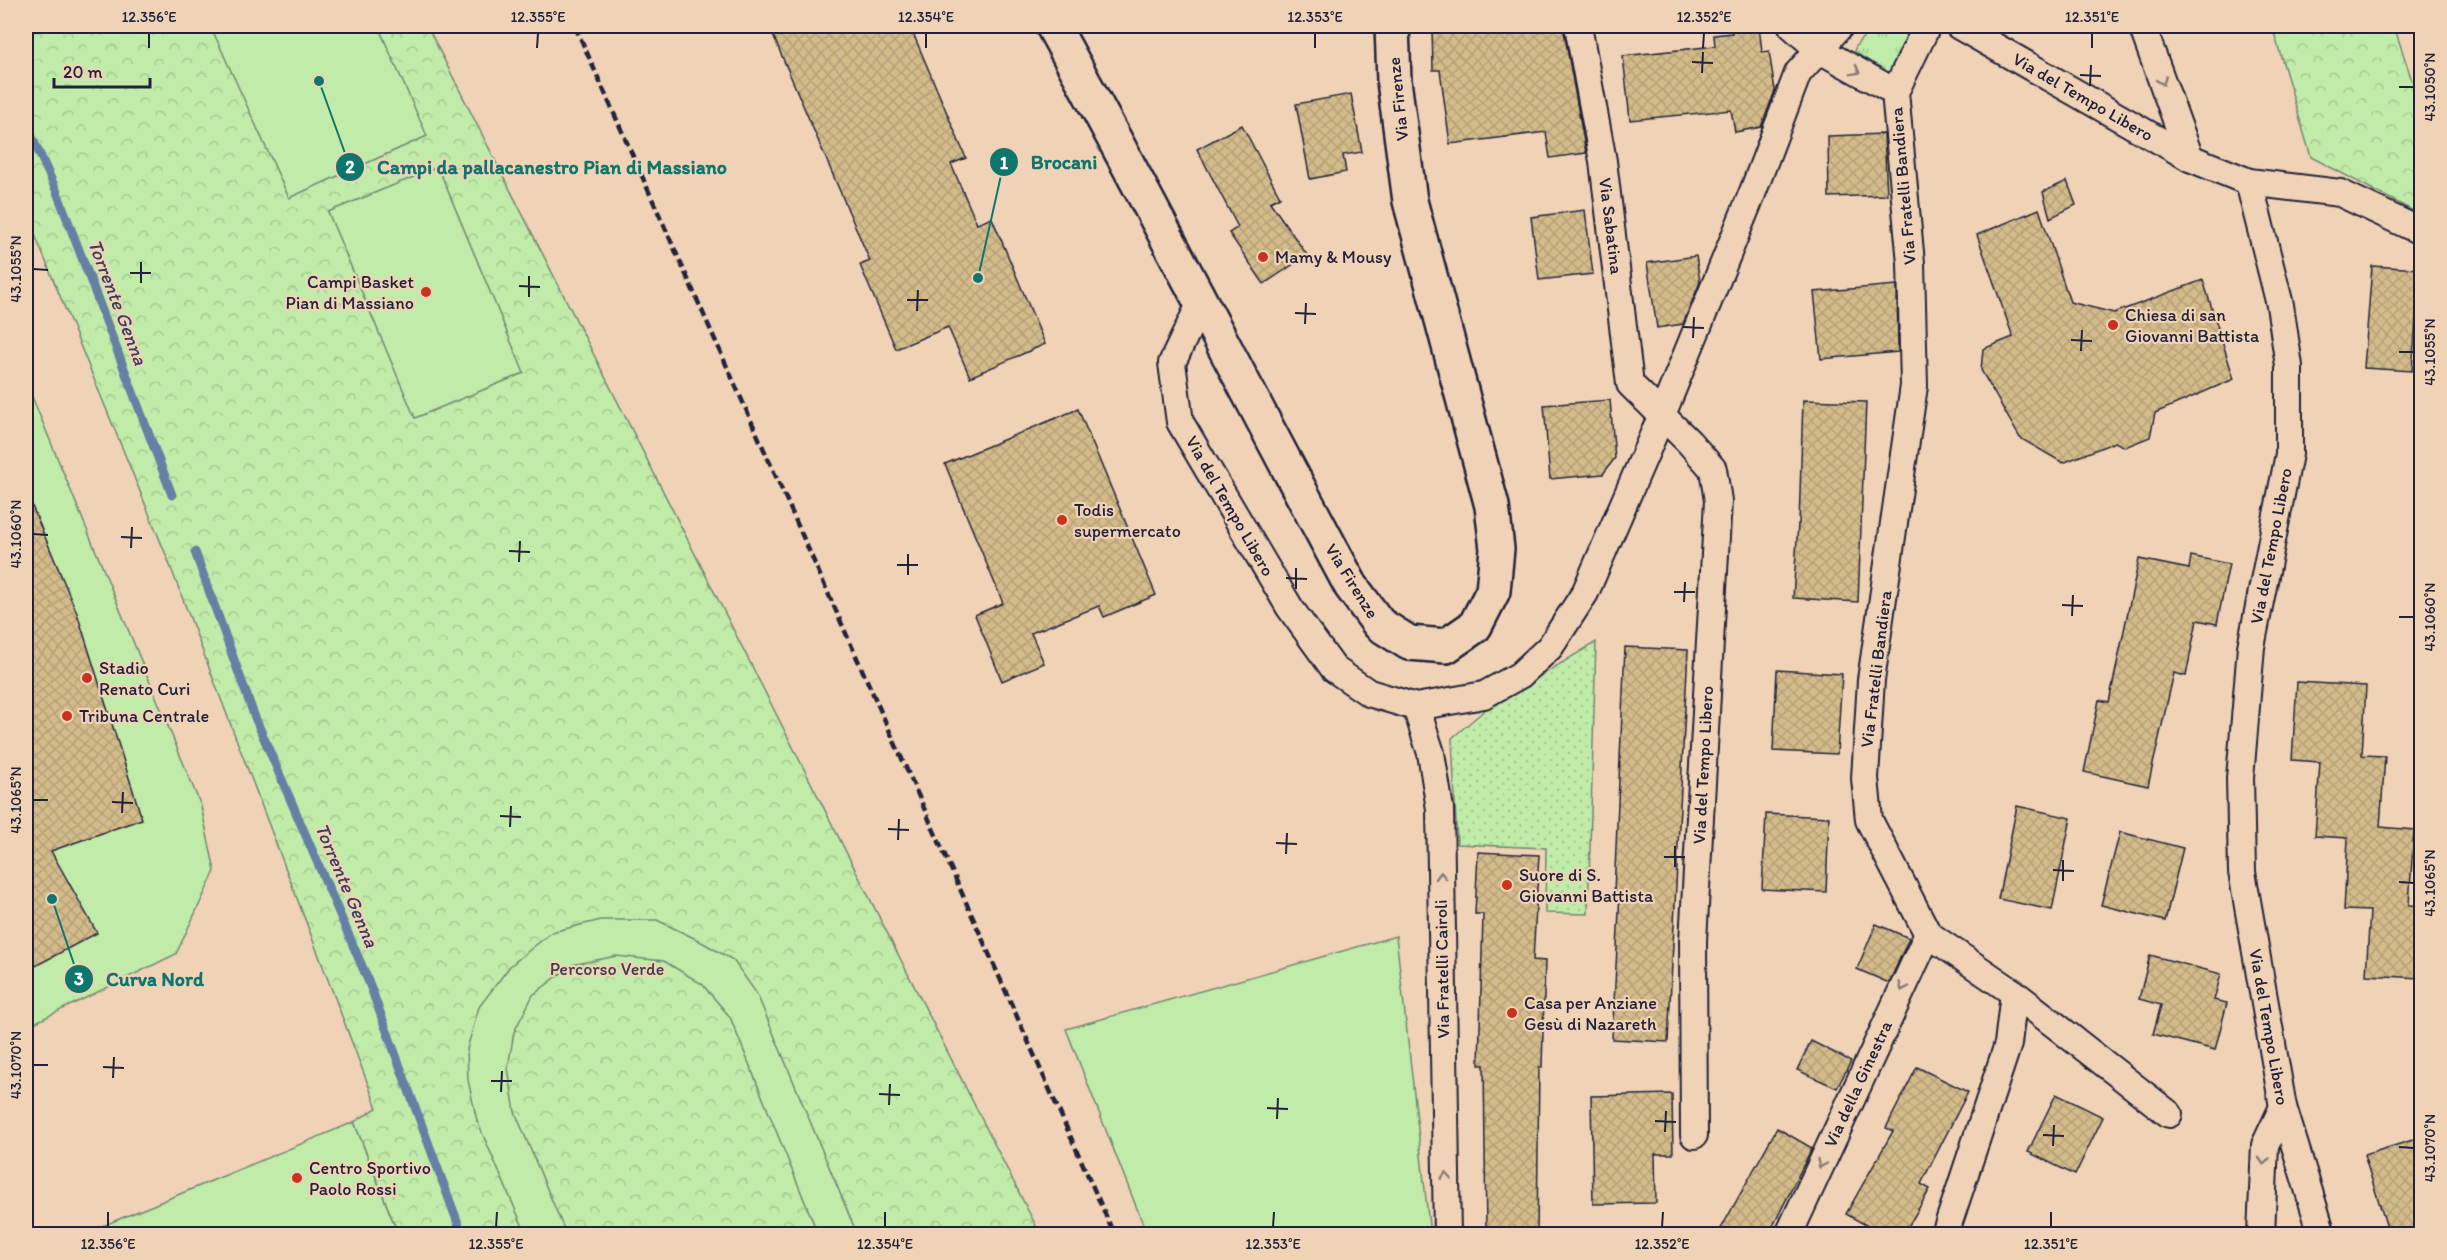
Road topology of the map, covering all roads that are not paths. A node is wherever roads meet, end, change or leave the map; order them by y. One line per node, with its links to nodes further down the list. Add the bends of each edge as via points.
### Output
1 (1053, 26): 14 (main road, Via Firenze)
2 (1392, 26): 14 (main road, Via Firenze, via 1394,81 1410,201 1492,506 1497,549 1493,591 1475,626 1446,646 1409,643 1379,624 1351,586)
3 (1578, 26): 15 (street, Via Sabatina, via 1603,161 1630,384)
4 (1792, 26): 9 (street, Via Fratelli Bandiera)
5 (1840, 26): 9 (street, Via del Tempo Libero)
6 (1927, 26): 10 (street, Via Fratelli Bandiera)
7 (1959, 26): 11 (street, Via del Tempo Libero)
8 (2142, 26): 11 (street, one-way to 11)
9 (1818, 49): 10 (street, Via Fratelli Bandiera, one-way to 10); 15 (street, Via del Tempo Libero, via 1798,73)
10 (1895, 92): 17 (street, Via Fratelli Bandiera, via 1911,263 1914,386 1871,680 1865,778 1869,820)
11 (2190, 158): 12 (street, Via del Tempo Libero)
12 (2249, 182): 13 (street, via 2340,193); 19 (street, Via del Tempo Libero, via 2280,305 2289,366 2289,454 2251,647 2240,778 2240,844)
13 (2421, 232)
14 (1202, 300): 16 (street, Via del Tempo Libero, via 1172,363 1180,422 1290,609 1334,669 1369,693)
15 (1662, 415): 16 (street, Via del Tempo Libero, via 1586,593 1550,647 1520,675 1484,695); 21 (street, Via del Tempo Libero, via 1713,470 1718,501 1693,941)
16 (1416, 707): 22 (street, Via Fratelli Cairoli, one-way to 16, via 1440,809 1431,753)
17 (1928, 934): 18 (street, Via Fratelli Bandiera); 23 (street, Via della Ginestra, one-way to 23)
18 (2014, 993): 20 (street, Via Fratelli Bandiera); 24 (street, via 2008,1044)
19 (2283, 1107): 25 (street, one-way to 25, via 2265,1145); 26 (street, Via del Tempo Libero)
20 (2169, 1114)
21 (1694, 1136)
22 (1444, 1231)
23 (1789, 1234)
24 (1945, 1234)
25 (2261, 1234)
26 (2322, 1234)

